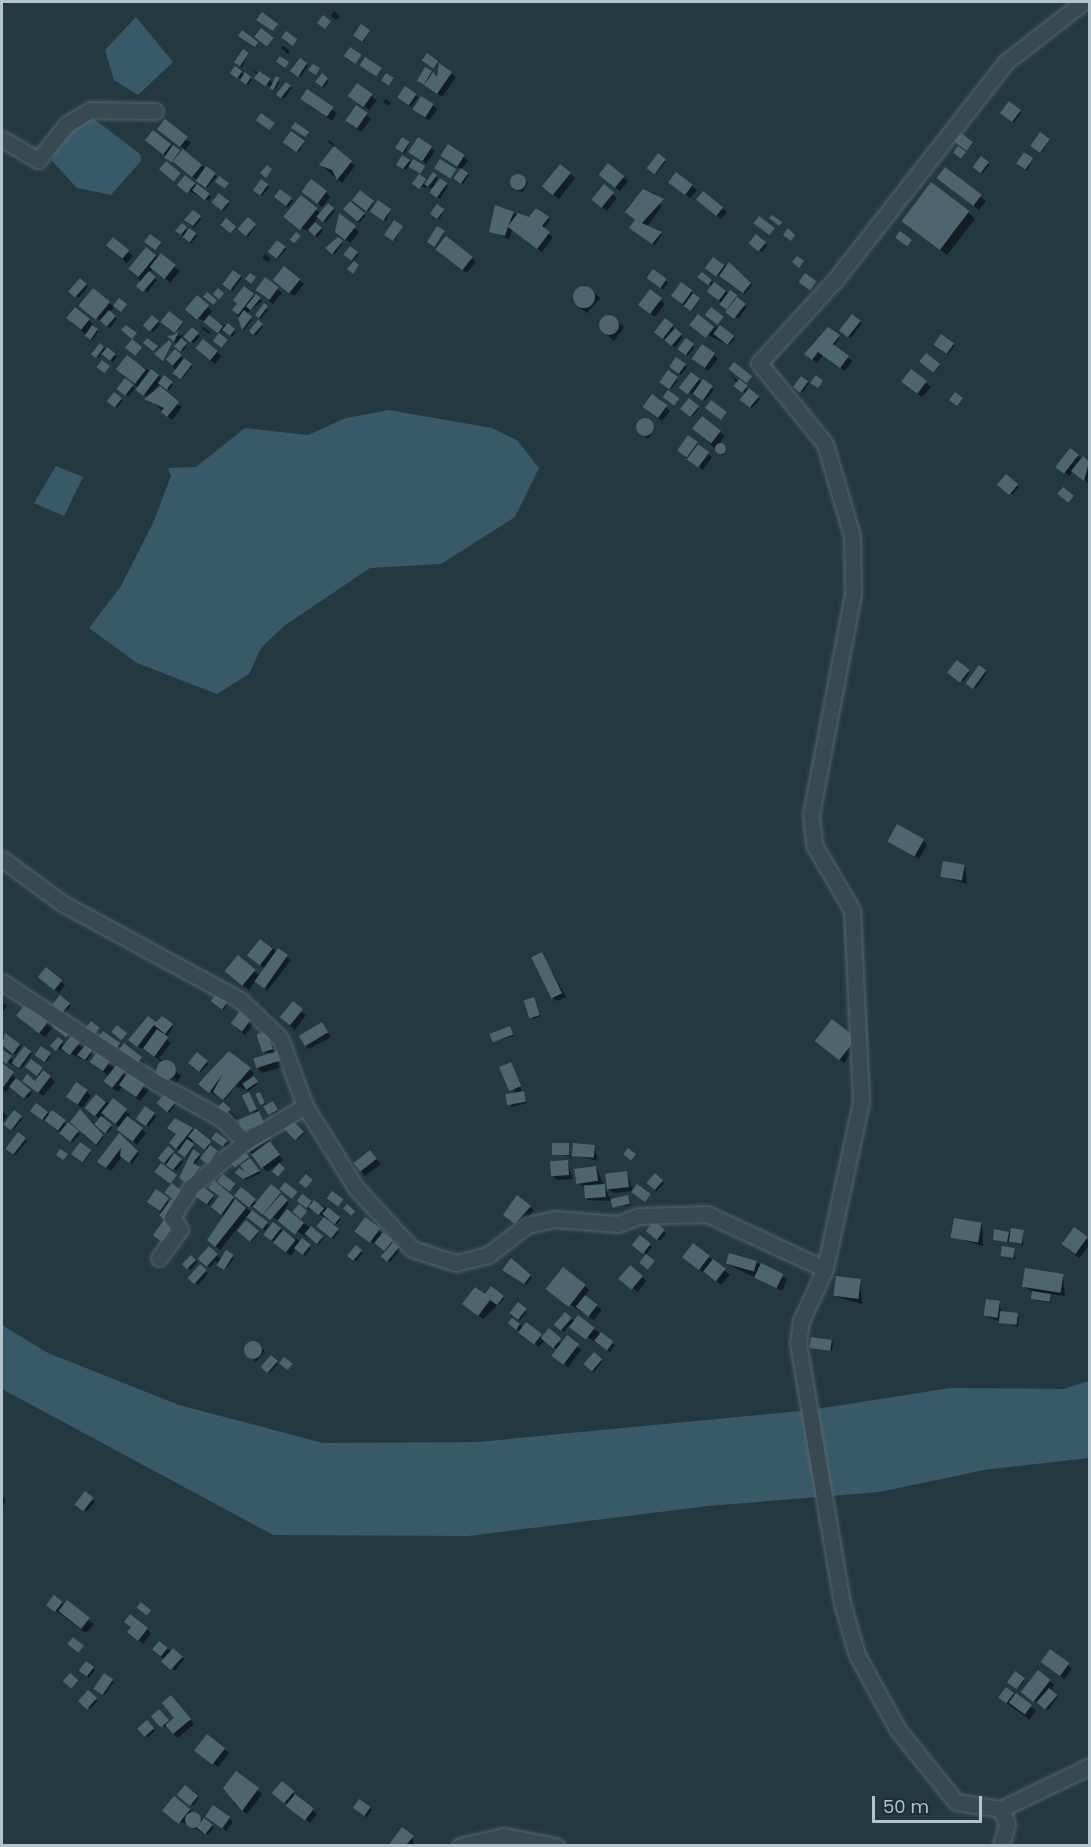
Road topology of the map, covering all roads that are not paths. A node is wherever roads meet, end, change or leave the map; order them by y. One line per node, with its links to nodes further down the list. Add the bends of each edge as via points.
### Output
1 (1083, 2): 9 (street, via 1006,62 834,282 759,363 825,444 852,536 853,594 811,814 814,845 852,910 862,1044 861,1102)
2 (155, 111): 3 (street, via 90,110 67,124 38,160)
3 (2, 139)
4 (2, 859): 6 (street, via 62,903 240,1000 280,1038)
5 (2, 982): 7 (street, via 156,1083 221,1118)
6 (305, 1106): 7 (street); 9 (street, via 356,1188 415,1251 456,1263 472,1262 527,1225 556,1219 618,1224 639,1216 707,1214)
7 (245, 1142): 8 (street, via 191,1187 172,1218 180,1229)
8 (159, 1258)
9 (825, 1269): 11 (street, via 804,1313 798,1343 848,1629 898,1730 946,1794 964,1805)
10 (1089, 1766): 11 (street)
11 (1001, 1809): 14 (street, via 1007,1824)
12 (460, 1845): 13 (street, via 504,1836)
13 (556, 1845)
14 (1001, 1845)

